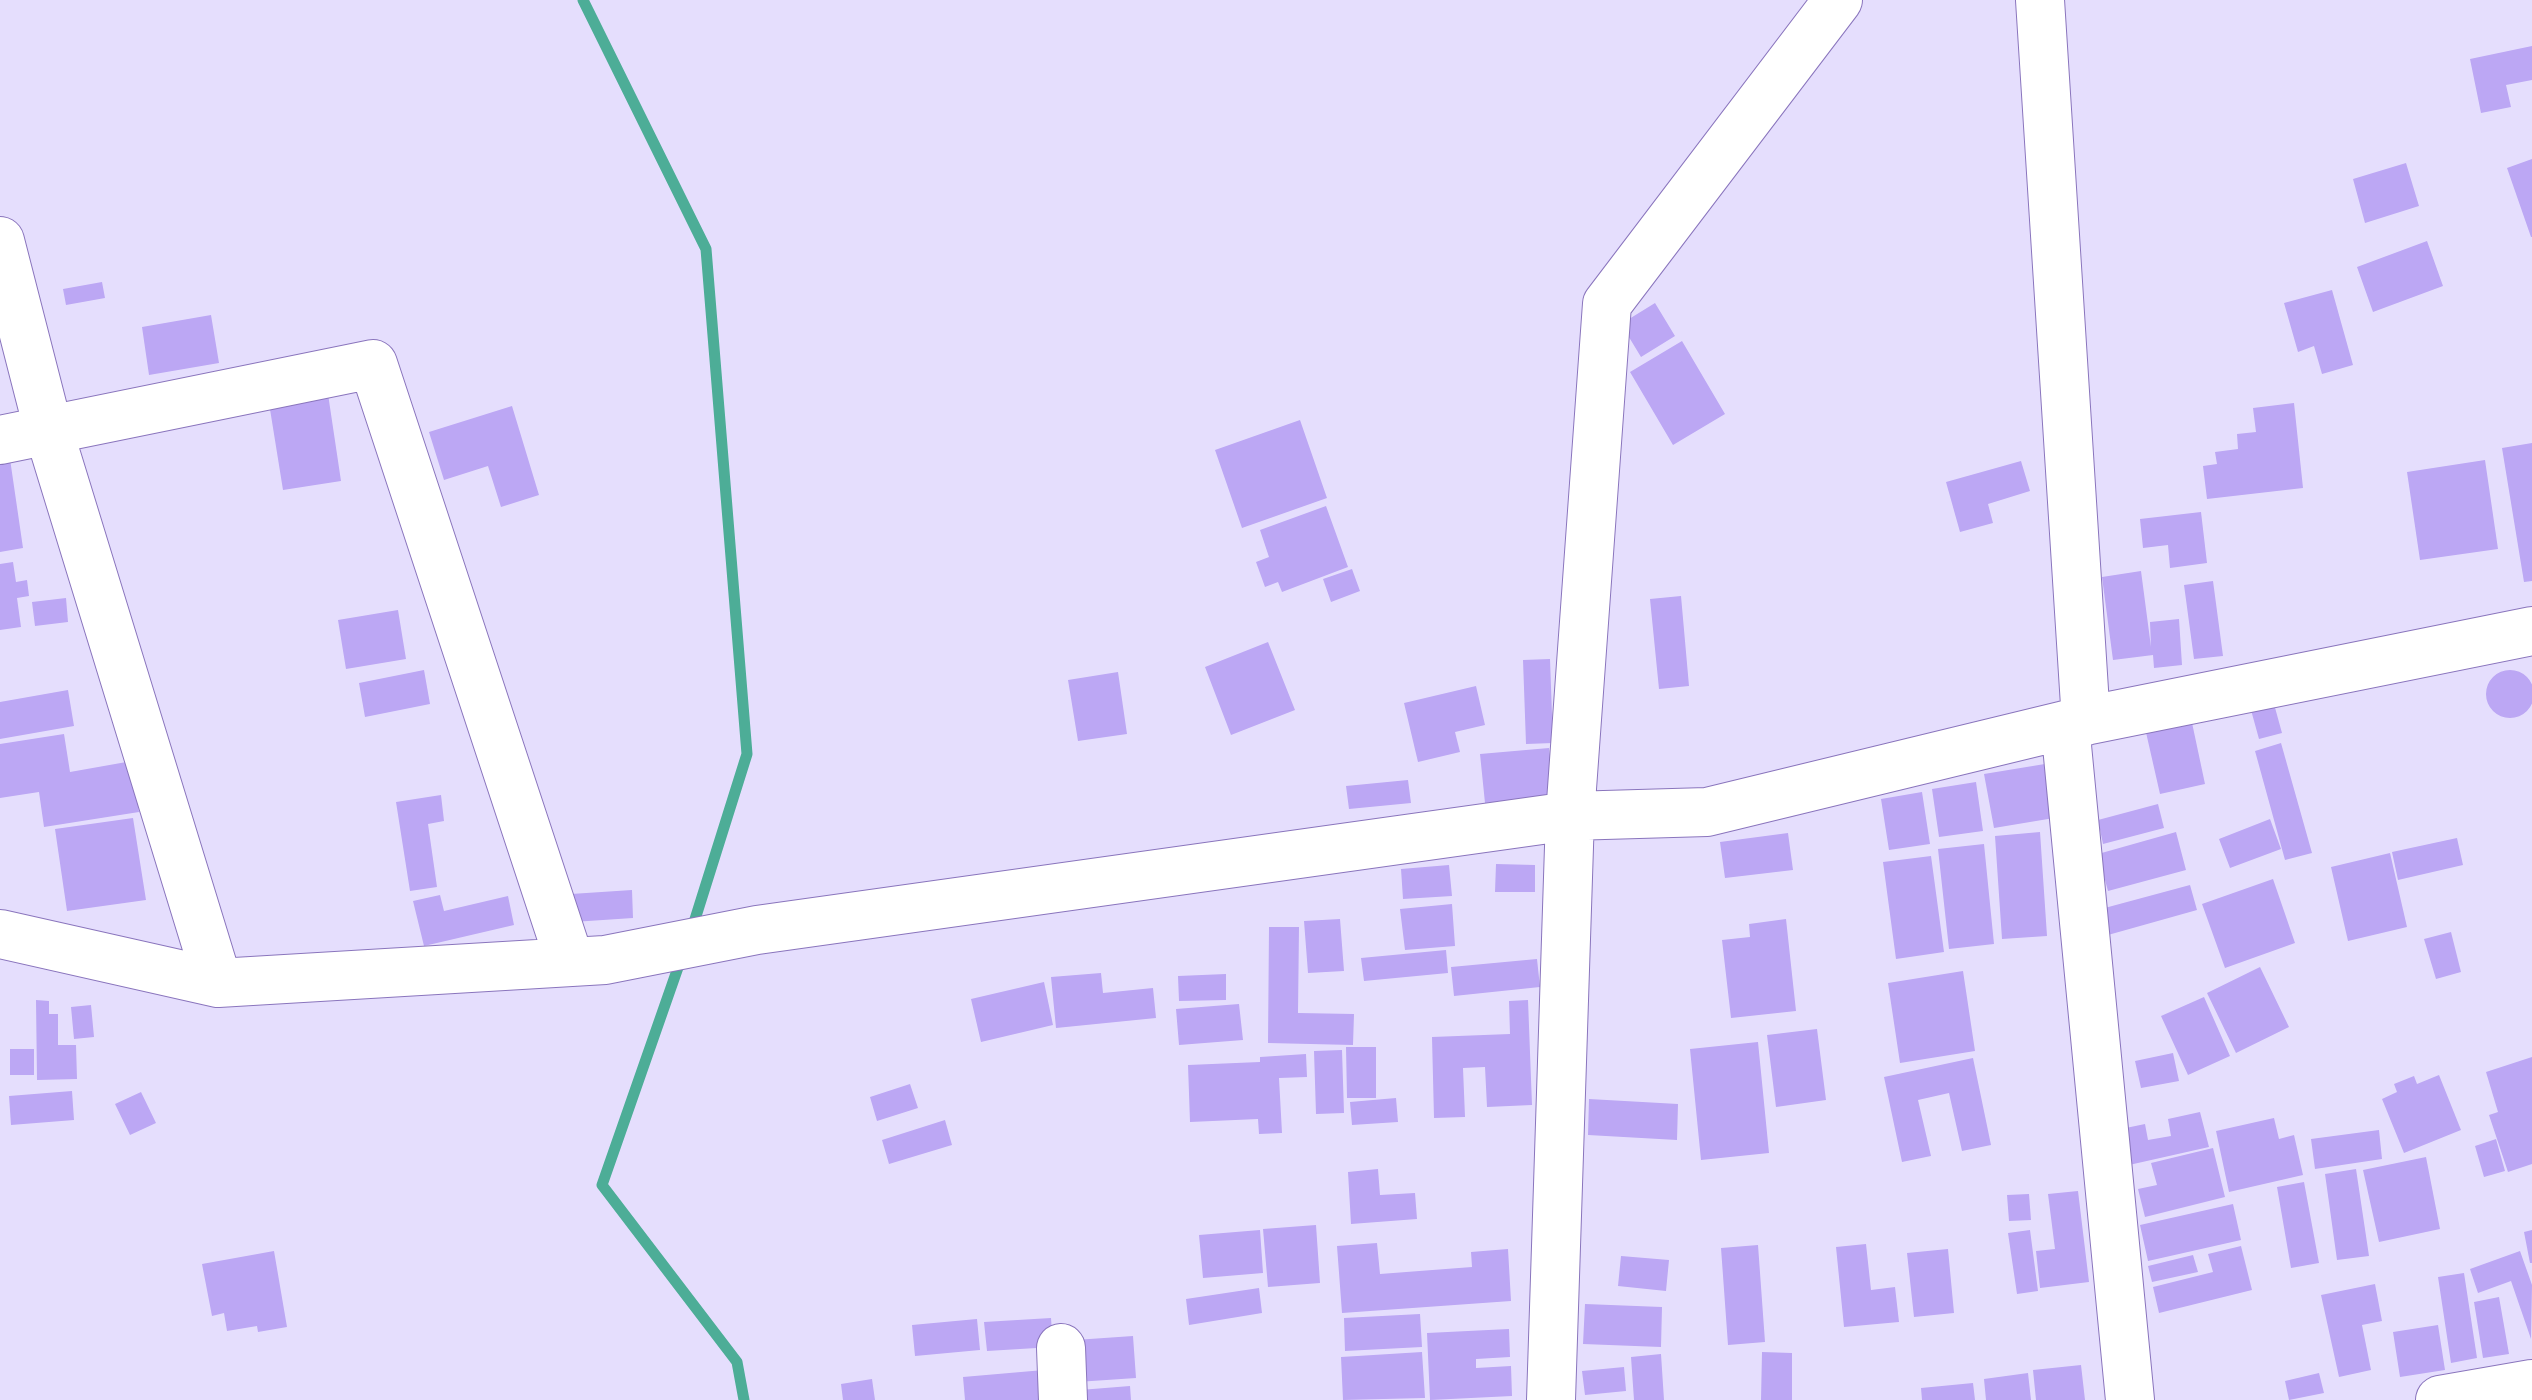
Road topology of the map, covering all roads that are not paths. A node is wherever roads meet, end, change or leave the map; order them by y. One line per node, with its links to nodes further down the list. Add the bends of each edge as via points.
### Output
1 (1838, 0): 8 (street, via 1607,304)
2 (2040, 0): 7 (street)
3 (0, 241): 4 (street)
4 (49, 432): 5 (street); 10 (street, via 373,364); 11 (street)
5 (0, 440)
6 (2532, 630): 7 (street)
7 (2075, 723): 8 (street, via 1708,812); 16 (street)
8 (1570, 816): 10 (street, via 757,930); 15 (street)
9 (0, 934): 11 (street)
10 (587, 961): 11 (street)
11 (218, 983)
12 (1060, 1348): 14 (street)
13 (2532, 1384): 17 (street)
14 (1063, 1400)
15 (1551, 1400)
16 (2130, 1400)
17 (2440, 1400)

